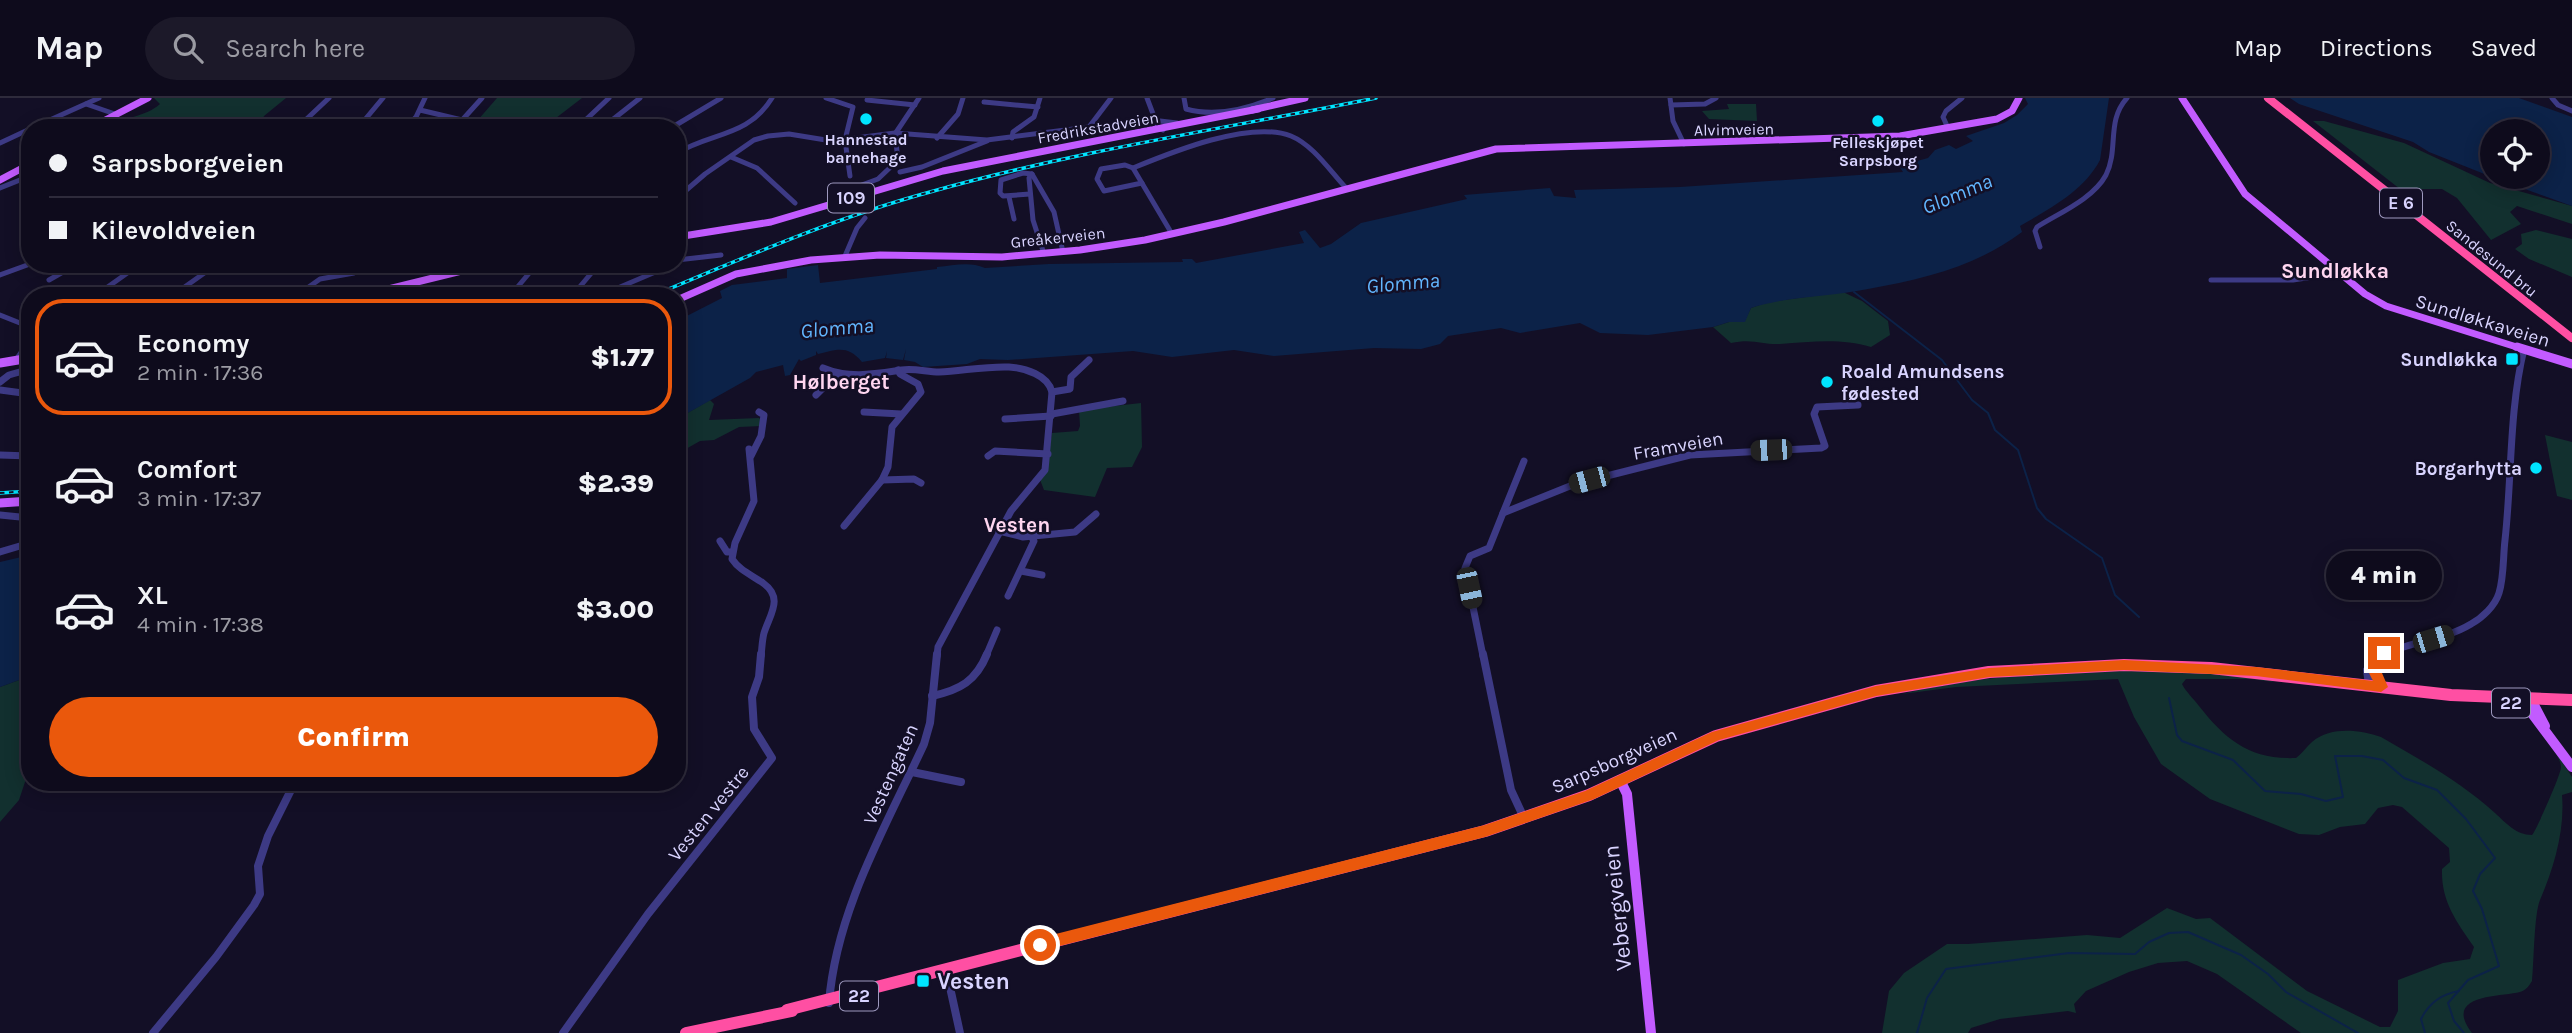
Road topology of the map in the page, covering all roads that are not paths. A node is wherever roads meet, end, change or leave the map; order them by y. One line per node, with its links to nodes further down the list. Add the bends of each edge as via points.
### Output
1 (99, 98): 31 (street)
2 (148, 98): 40 (main road)
3 (329, 98): 41 (street)
4 (383, 98): 42 (street)
5 (425, 98): 36 (street)
6 (482, 98): 45 (street)
7 (609, 98): 46 (street)
8 (640, 98): 47 (street)
9 (721, 98): 48 (street)
10 (772, 98): 59 (street, via 748,125)
11 (826, 98): 55 (street, via 853,107)
12 (919, 98): 32 (street)
13 (963, 98): 53 (street, via 958,114)
14 (1040, 98): 34 (street)
15 (1111, 98): 54 (street, via 1089,127)
16 (1147, 98): 49 (street)
17 (1184, 98): 18 (street, via 1186,109 1202,112)
18 (1273, 98)
19 (1305, 98): 35 (main road, Fredrikstadveien / 109)
20 (1670, 98): 33 (street)
21 (1716, 98): 33 (street, via 1705,104)
22 (1962, 98): 50 (street, via 1943,117)
23 (2019, 98): 50 (main road, Alvimveien, via 2006,115)
24 (2127, 98): 81 (street, via 2115,111 2105,176 2037,227)
25 (2182, 98): 88 (main road, Sundløkkaveien, via 2245,194)
26 (2268, 98): 110 (highway, Sandesund bru / E 6)
27 (2278, 98): 110 (highway, Sandesund bru / E 6)
28 (2552, 98): 37 (street)
29 (867, 100): 32 (street)
30 (984, 102): 34 (street)
31 (86, 104): 38 (street); 39 (street)
32 (915, 105): 52 (street)
33 (1671, 105): 58 (street)
34 (1038, 107): 54 (street)
35 (1258, 109): 49 (main road, Fredrikstadveien / 109); 49 (main road, Fredrikstadveien / 109)
36 (420, 110): 43 (street); 44 (street)
37 (2572, 111)
38 (115, 114)
39 (52, 119)
40 (107, 119)
41 (307, 119)
42 (366, 119)
43 (414, 119)
44 (458, 119)
45 (463, 119)
46 (587, 119)
47 (613, 119)
48 (686, 119)
49 (1161, 126): 80 (main road, Fredrikstadveien / 109, via 925,175 771,222)
50 (1948, 128): 58 (main road, Alvimveien, via 1827,141)
51 (21, 133): 57 (street)
52 (895, 133): 53 (street); 55 (street); 72 (street, via 898,160 878,179)
53 (937, 138): 56 (street)
54 (1012, 138): 56 (street)
55 (845, 140): 60 (street, via 780,134 754,140); 66 (street)
56 (987, 140): 64 (street)
57 (0, 142)
58 (1684, 144): 61 (main road, Alvimveien, via 1503,148)
59 (686, 147)
60 (731, 157): 73 (street); 76 (street, via 757,168)
61 (1439, 162): 71 (main road, Greåkerveien)
62 (21, 169): 67 (main road)
63 (1133, 169): 69 (street); 69 (street, via 1101,169 1097,179 1104,191); 71 (street, via 1176,150 1277,134 1303,145)
64 (900, 172)
65 (1032, 174): 74 (street); 75 (street, via 1002,180 1000,193); 82 (street, via 1054,212)
66 (850, 176)
67 (0, 180)
68 (21, 180): 70 (street)
69 (1142, 183): 79 (street)
70 (0, 188)
71 (1346, 188): 79 (main road, Greåkerveien)
72 (850, 189)
73 (686, 190)
74 (1030, 194): 75 (street); 83 (street)
75 (1009, 197): 78 (street)
76 (795, 203)
77 (865, 218): 85 (street)
78 (1014, 219)
79 (1172, 234): 82 (main road, Greåkerveien)
80 (686, 236)
81 (2040, 247)
82 (1063, 252): 83 (main road, Greåkerveien)
83 (1044, 254): 85 (main road, Greåkerveien, via 970,259)
84 (722, 255): 86 (street)
85 (845, 256): 109 (main road, Greåkerveien, via 744,272)
86 (686, 259)
87 (21, 267): 98 (street)
88 (2339, 272): 100 (street, via 2293,280); 115 (main road, Sundløkkaveien, via 2386,306)
89 (62, 273): 99 (street)
90 (127, 273): 101 (street)
91 (204, 273): 102 (street)
92 (357, 273): 103 (street, via 332,275)
93 (455, 273): 104 (main road)
94 (462, 273): 105 (main road)
95 (532, 273): 106 (street)
96 (591, 273): 107 (street)
97 (652, 273): 108 (street)
98 (0, 275)
99 (49, 280)
100 (2211, 280)
101 (108, 287)
102 (185, 287)
103 (308, 287)
104 (403, 287)
105 (405, 287)
106 (514, 287)
107 (578, 287)
108 (614, 287)
109 (686, 296)
110 (2539, 308): 113 (highway, E 6); 114 (highway, E 6)
111 (0, 315): 112 (street)
112 (21, 323)
113 (2572, 330)
114 (2572, 338)
115 (2524, 349): 121 (main road, Sundløkkaveien); 162 (street, via 2517,379 2509,509 2494,605 2466,627)
116 (21, 354): 117 (street)
117 (18, 358): 118 (main road); 120 (main road)
118 (21, 358)
119 (1089, 360): 128 (street, via 1071,377 1070,389)
120 (0, 361)
121 (2572, 364)
122 (823, 368): 125 (street)
123 (898, 370): 125 (street, via 880,375); 128 (street, via 1021,369 1045,378); 135 (street, via 921,388)
124 (21, 371): 126 (street)
125 (837, 374): 130 (street)
126 (0, 382)
127 (0, 390): 129 (street)
128 (1052, 392): 136 (street, Vestengaten)
129 (21, 393)
130 (816, 395)
131 (1123, 401): 136 (street)
132 (1858, 405): 147 (street, Framveien, via 1817,407 1814,414 1825,441 1821,448 1690,455 1575,484)
133 (758, 412): 157 (street, via 765,419 758,445 750,453 753,509)
134 (864, 412): 135 (street)
135 (901, 414): 143 (street, via 889,436 888,467)
136 (1051, 415): 137 (street); 138 (street, Vestengaten)
137 (1005, 419)
138 (1048, 454): 141 (street, via 995,451); 152 (street, Vestengaten, via 1045,470)
139 (0, 455): 140 (street)
140 (21, 456)
141 (988, 456)
142 (1524, 461): 147 (street)
143 (882, 481): 144 (street); 151 (street)
144 (920, 483)
145 (21, 502): 146 (main road)
146 (0, 503)
147 (1503, 513): 174 (street, via 1492,544 1472,553 1465,568 1511,790)
148 (1096, 514): 153 (street, via 1075,532)
149 (0, 515): 150 (street)
150 (21, 517)
151 (844, 526)
152 (999, 531): 153 (street); 165 (street, Vestengaten, via 938,647)
153 (1031, 536): 158 (street, via 1034,541)
154 (720, 541): 157 (street)
155 (21, 546): 156 (street)
156 (0, 552)
157 (732, 552): 178 (street, Vesten vestre, via 737,568 763,583 775,598 751,698 754,729 772,758 648,914)
158 (1021, 571): 159 (street); 160 (street)
159 (1042, 575)
160 (1008, 596)
161 (997, 631): 165 (street, via 973,682 963,690)
162 (2377, 656): 163 (street, via 2367,670); 164 (street, via 2375,673)
163 (2369, 685): 164 (highway, Sarpsborgveien / 22); 171 (highway, Sarpsborgveien / 22, via 2167,666 1989,672 1876,691 1776,717 1716,736)
164 (2381, 687): 167 (highway, Sarpsborgveien / 22)
165 (932, 696): 170 (street, Vestengaten, via 930,723)
166 (2572, 700): 167 (highway, Sarpsborgveien / 22)
167 (2528, 702): 168 (highway, Sarpsborgveien / 22); 169 (main road)
168 (2572, 706)
169 (2572, 767)
170 (912, 772): 172 (street); 176 (street, Vestengaten, via 857,887 831,977)
171 (1620, 780): 174 (highway, Sarpsborgveien / 22); 181 (main road, Vebergveien, via 1627,794)
172 (961, 782)
173 (290, 791): 177 (street, via 258,866 260,894 254,905)
174 (1524, 819): 175 (highway, Sarpsborgveien / 22)
175 (946, 969): 176 (highway, Sarpsborgveien / 22); 180 (street)
176 (829, 1001): 179 (highway, Sarpsborgveien / 22)
177 (153, 1033)
178 (562, 1033)
179 (686, 1033)
180 (960, 1033)
181 (1651, 1033)

